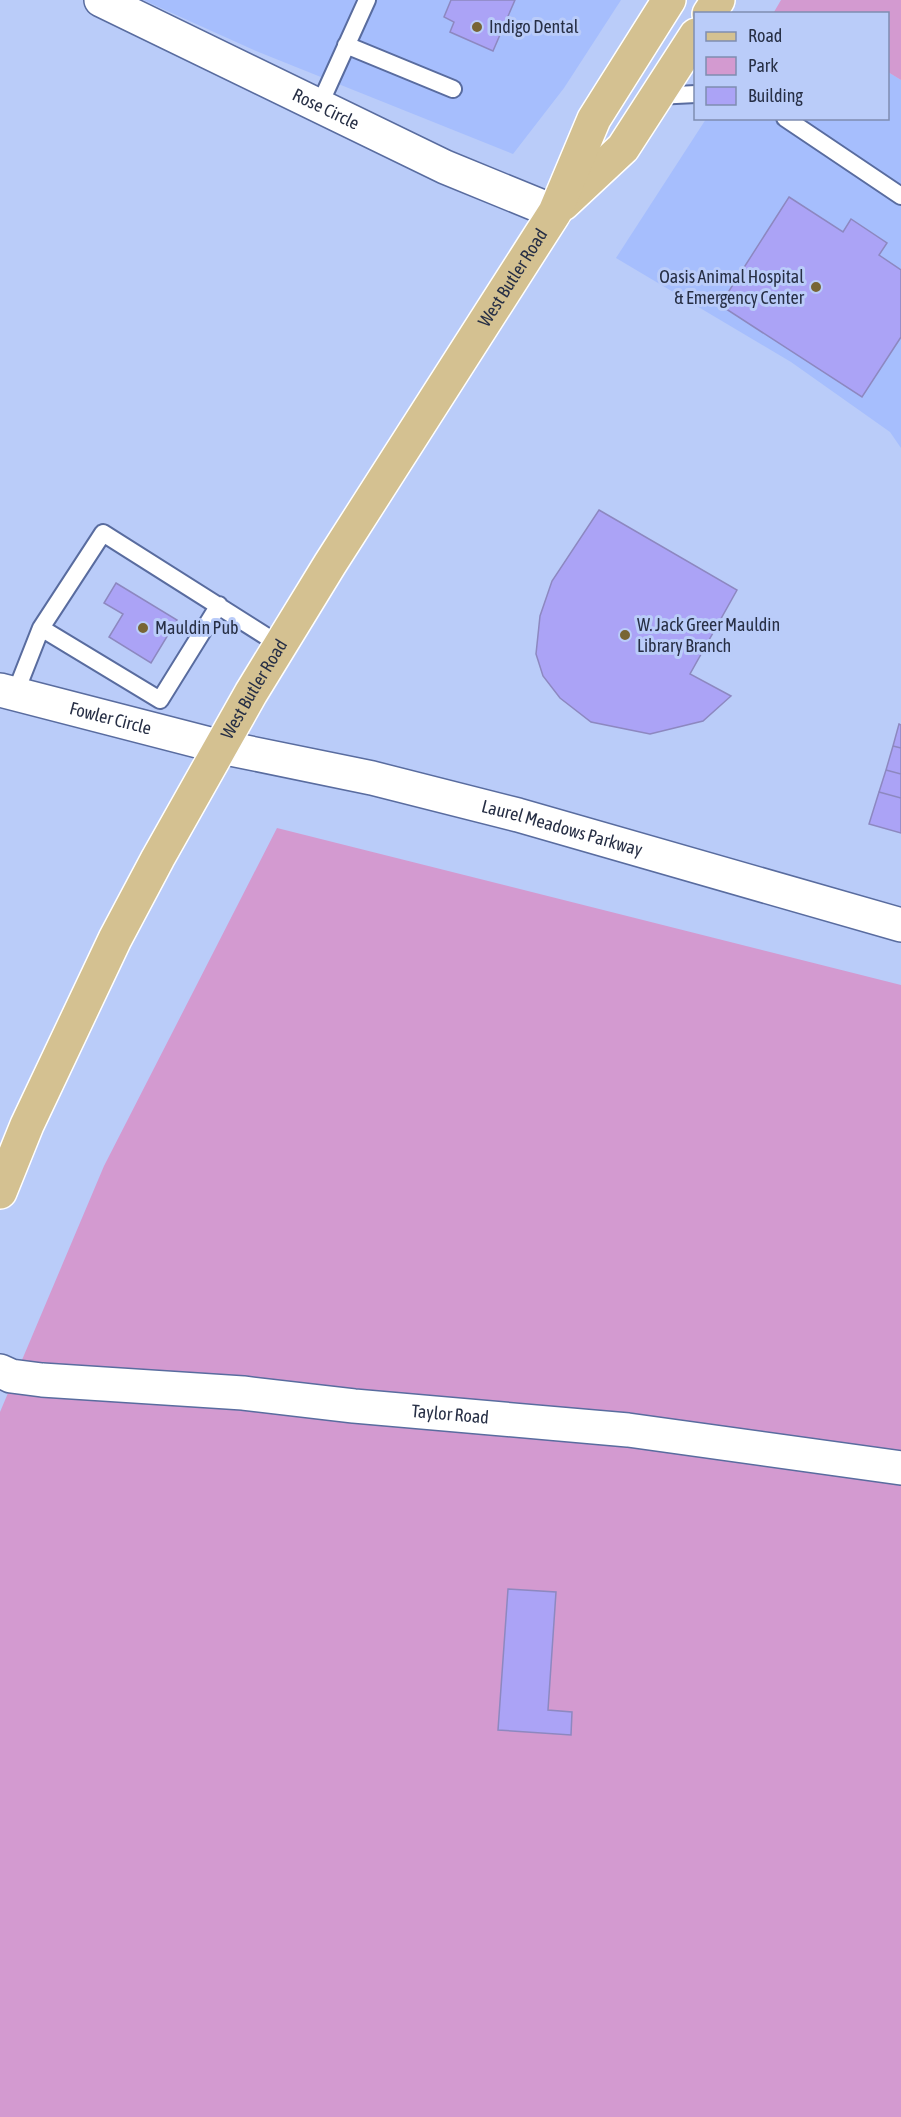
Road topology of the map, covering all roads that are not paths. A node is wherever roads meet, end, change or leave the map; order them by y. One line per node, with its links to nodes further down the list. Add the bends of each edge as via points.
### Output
1 (101, 0): 9 (street, Rose Circle)
2 (367, 0): 5 (lane)
3 (669, 0): 12 (main road, West Butler Road, via 594,118)
4 (694, 38): 8 (main road, West Butler Road)
5 (346, 45): 6 (lane); 9 (lane)
6 (453, 89)
7 (694, 94): 8 (lane)
8 (656, 96): 12 (main road, West Butler Road, via 623,148)
9 (319, 106): 12 (street, Rose Circle, via 445,168)
10 (788, 120): 11 (lane)
11 (901, 196)
12 (555, 212): 15 (main road, West Butler Road)
13 (219, 605): 14 (lane, via 103,533); 15 (lane); 17 (lane)
14 (41, 628): 16 (lane); 17 (lane)
15 (280, 645): 19 (main road, West Butler Road)
16 (7, 692): 18 (street, Fowler Circle)
17 (160, 700): 18 (lane)
18 (142, 727): 19 (street, Fowler Circle)
19 (221, 747): 20 (street, Laurel Meadows Parkway, via 372,778 518,815); 21 (main road, West Butler Road, via 115,939 27,1125)
20 (901, 925)
21 (0, 1192)
22 (0, 1371): 23 (street, Taylor Road, via 42,1380 243,1393 628,1430)
23 (901, 1468)

